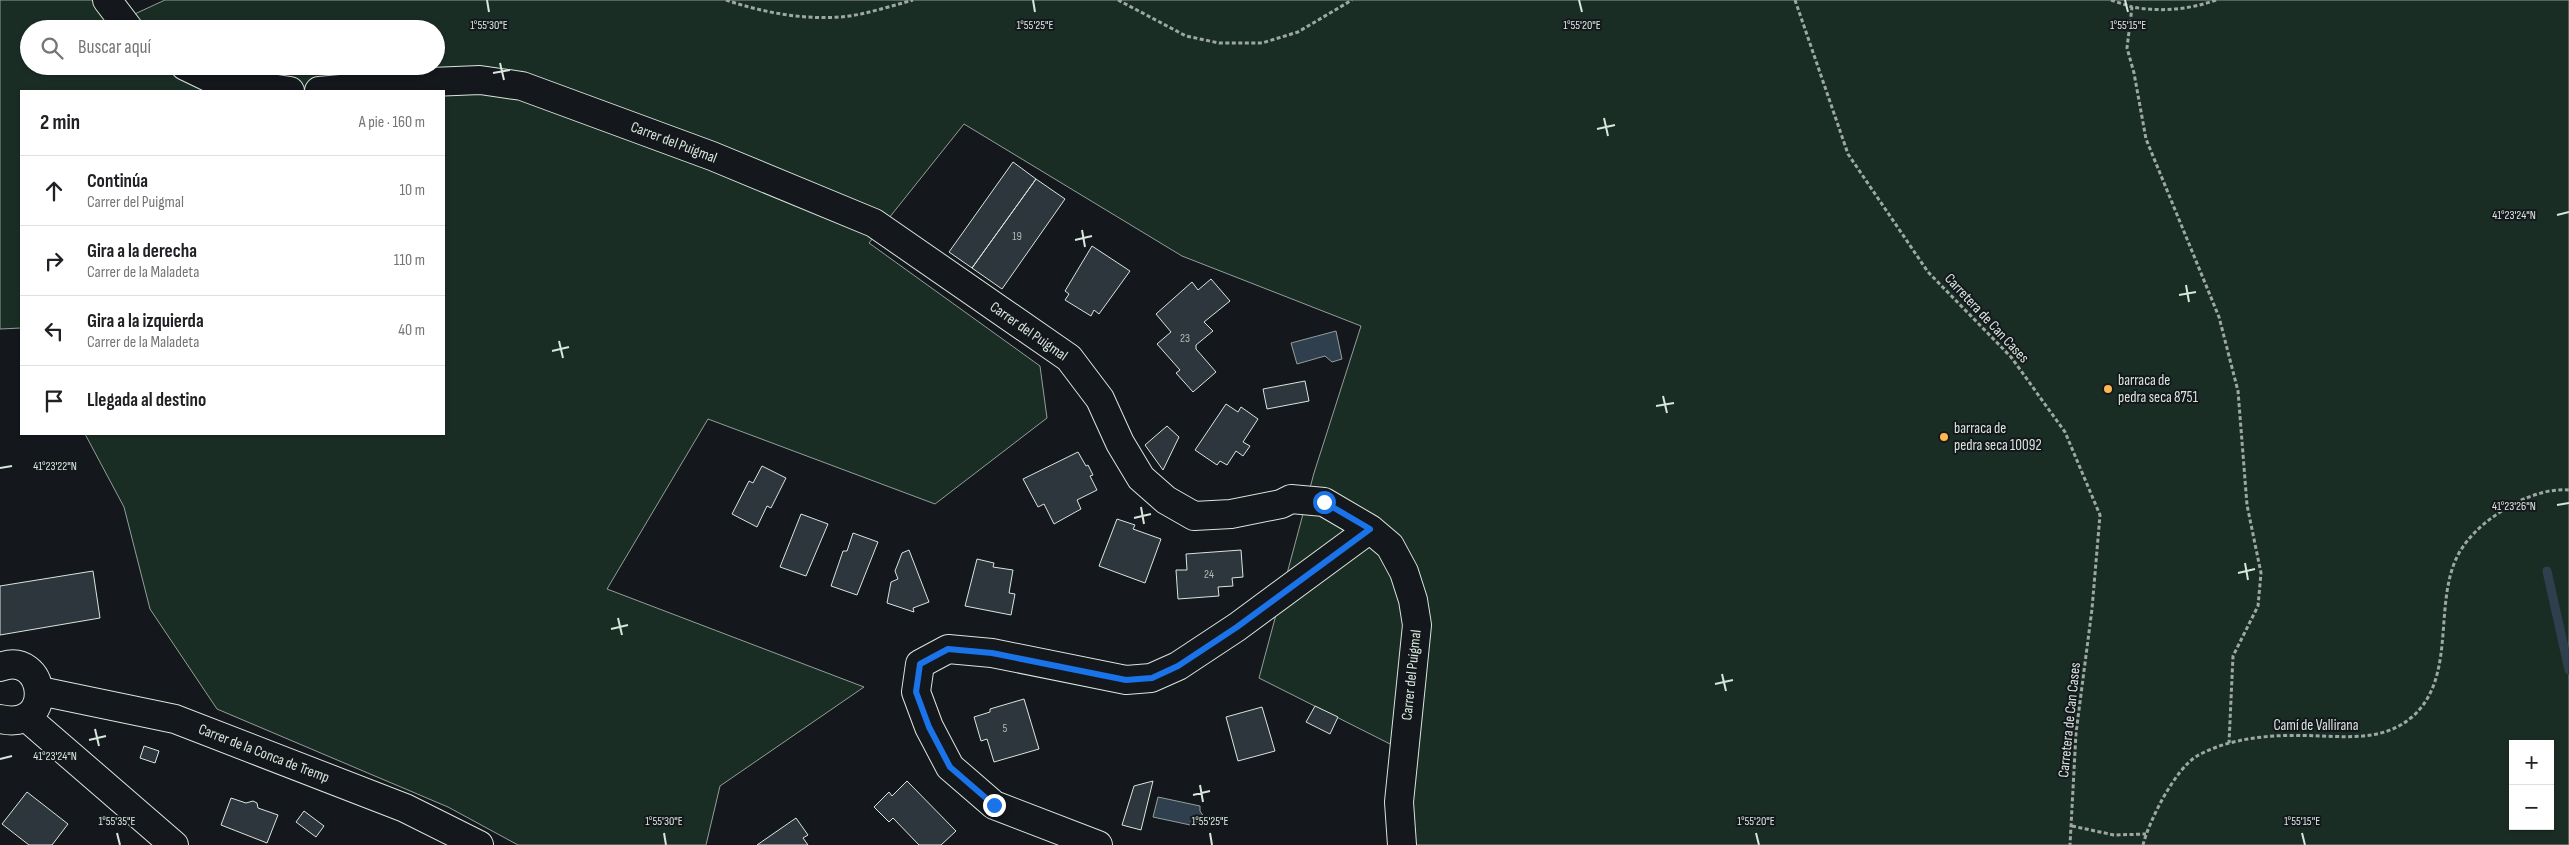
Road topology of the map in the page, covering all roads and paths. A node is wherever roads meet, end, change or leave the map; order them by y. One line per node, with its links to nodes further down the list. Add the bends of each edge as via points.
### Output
1 (107, 0): 10 (street)
2 (726, 0): 3 (path, via 781,14 824,17 859,14)
3 (913, 0)
4 (1118, 0): 5 (path, via 1186,36 1219,43 1262,43 1289,34)
5 (1352, 0)
6 (1795, 0): 20 (path, Carretera de Can Cases, via 1848,154 1928,272 2011,357 2065,432 2100,515 2076,733)
7 (2111, 0): 9 (path)
8 (2216, 0): 9 (path, via 2188,8 2153,11)
9 (2132, 7): 19 (path, via 2127,48 2146,139 2219,317 2238,391 2247,505 2261,573 2258,606 2233,656)
10 (122, 20)
11 (204, 75): 12 (street)
12 (284, 90)
13 (330, 90): 15 (street, Carrer del Puigmal, via 480,80 522,86 712,156 874,223 1069,358 1100,399 1120,443 1142,478 1166,500 1194,516 1231,514 1291,499 1324,502)
14 (2569, 490): 19 (path, Camí de Vallirana, via 2560,489 2519,500 2484,522 2459,553 2450,580 2435,681 2424,706 2410,719 2373,736 2283,734)
15 (1370, 529): 24 (street, via 1237,627 1178,666 1152,678 1126,680 992,653 948,649 920,664 916,692 929,727 950,767 994,805); 25 (street, Carrer del Puigmal, via 1390,546 1404,572 1418,625 1400,802)
16 (0, 667): 17 (street, via 16,664 25,668 32,673)
17 (40, 690): 18 (street, via 37,706); 23 (street, Carrer de la Conca de Tremp, via 175,719 405,808)
18 (13, 718): 22 (street)
19 (2229, 743): 21 (path, Camí de Vallirana, via 2195,757 2167,789)
20 (2072, 826): 21 (path, via 2114,835); 26 (path, Carretera de Can Cases)
21 (2146, 834): 27 (path, Camí de Vallirana)
22 (174, 845)
23 (479, 845)
24 (1098, 845)
25 (1402, 845)
26 (2070, 845)
27 (2143, 845)

